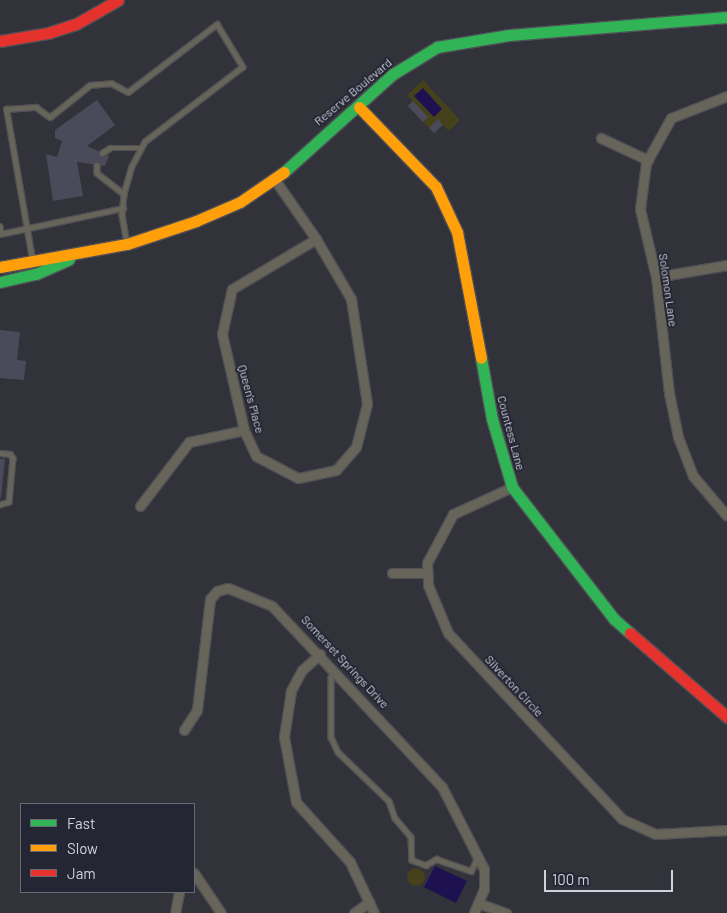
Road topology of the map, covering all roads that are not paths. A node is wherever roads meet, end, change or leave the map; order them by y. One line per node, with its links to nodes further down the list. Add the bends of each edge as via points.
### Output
1 (118, 0): 3 (main road, via 76,24 48,33)
2 (727, 17): 5 (main road, Reserve Boulevard, via 509,35 437,47 393,74)
3 (0, 41)
4 (727, 96): 11 (street, Solomon Lane, via 671,118)
5 (359, 107): 13 (main road, Reserve Boulevard, via 311,145); 29 (main road, Countess Lane, via 436,187 456,232 492,419)
6 (6, 109): 7 (lane); 9 (lane, via 36,107 50,117 90,85 111,83 128,92 217,24 243,67); 17 (lane)
7 (0, 111)
8 (601, 138): 11 (street)
9 (142, 148): 10 (lane, via 110,148); 14 (lane, via 132,166)
10 (102, 153)
11 (648, 160): 25 (street, Solomon Lane, via 640,209)
12 (96, 165): 14 (lane, via 98,173)
13 (275, 180): 19 (street, Queen's Place); 20 (main road, Reserve Boulevard, via 240,202)
14 (124, 194): 15 (lane)
15 (123, 208): 17 (lane); 20 (lane)
16 (0, 226): 18 (lane)
17 (28, 229): 18 (lane); 22 (lane)
18 (1, 234)
19 (316, 239): 27 (street, Queen's Place, via 232,289 222,334); 27 (street, Queen's Place, via 351,299 367,404 356,447 336,470 298,478 256,456)
20 (127, 244): 21 (main road, Reserve Boulevard)
21 (80, 253): 22 (main road, Reserve Boulevard); 26 (main road, Reserve Boulevard, via 36,274)
22 (32, 260): 24 (main road, Reserve Boulevard)
23 (727, 265): 25 (street)
24 (0, 267)
25 (656, 277): 32 (street, Solomon Lane, via 669,393 678,437 693,476)
26 (0, 282)
27 (244, 430): 31 (street, via 189,442)
28 (0, 453): 30 (lane, via 10,454 13,458 9,502)
29 (512, 486): 34 (street, Silverton Circle, via 453,514 427,563); 37 (main road, Countess Lane, via 614,619)
30 (0, 505)
31 (140, 506)
32 (727, 516)
33 (392, 573): 34 (street)
34 (428, 573): 39 (street, Silverton Circle, via 428,585 448,633 622,818 656,834)
35 (320, 654): 36 (street, Somerset Springs Drive); 38 (street, Somerset Springs Drive, via 272,606 228,588 217,591 207,608 197,710); 43 (street, via 302,670 291,691 284,737 296,802 350,862)
36 (335, 671): 40 (street, Somerset Springs Drive, via 442,787); 40 (lane, via 331,677 331,737 338,752 389,801 395,818 411,837 412,860 426,865 436,859 471,871)
37 (727, 717)
38 (184, 730)
39 (727, 830)
40 (478, 853): 44 (street, Somerset Springs Drive, via 485,879)
41 (195, 874): 46 (street)
42 (179, 893): 45 (street)
43 (369, 902): 47 (street); 48 (street)
44 (478, 903): 49 (street, Somerset Springs Drive); 50 (street)
45 (175, 913)
46 (221, 913)
47 (354, 913)
48 (374, 913)
49 (474, 913)
50 (506, 913)

